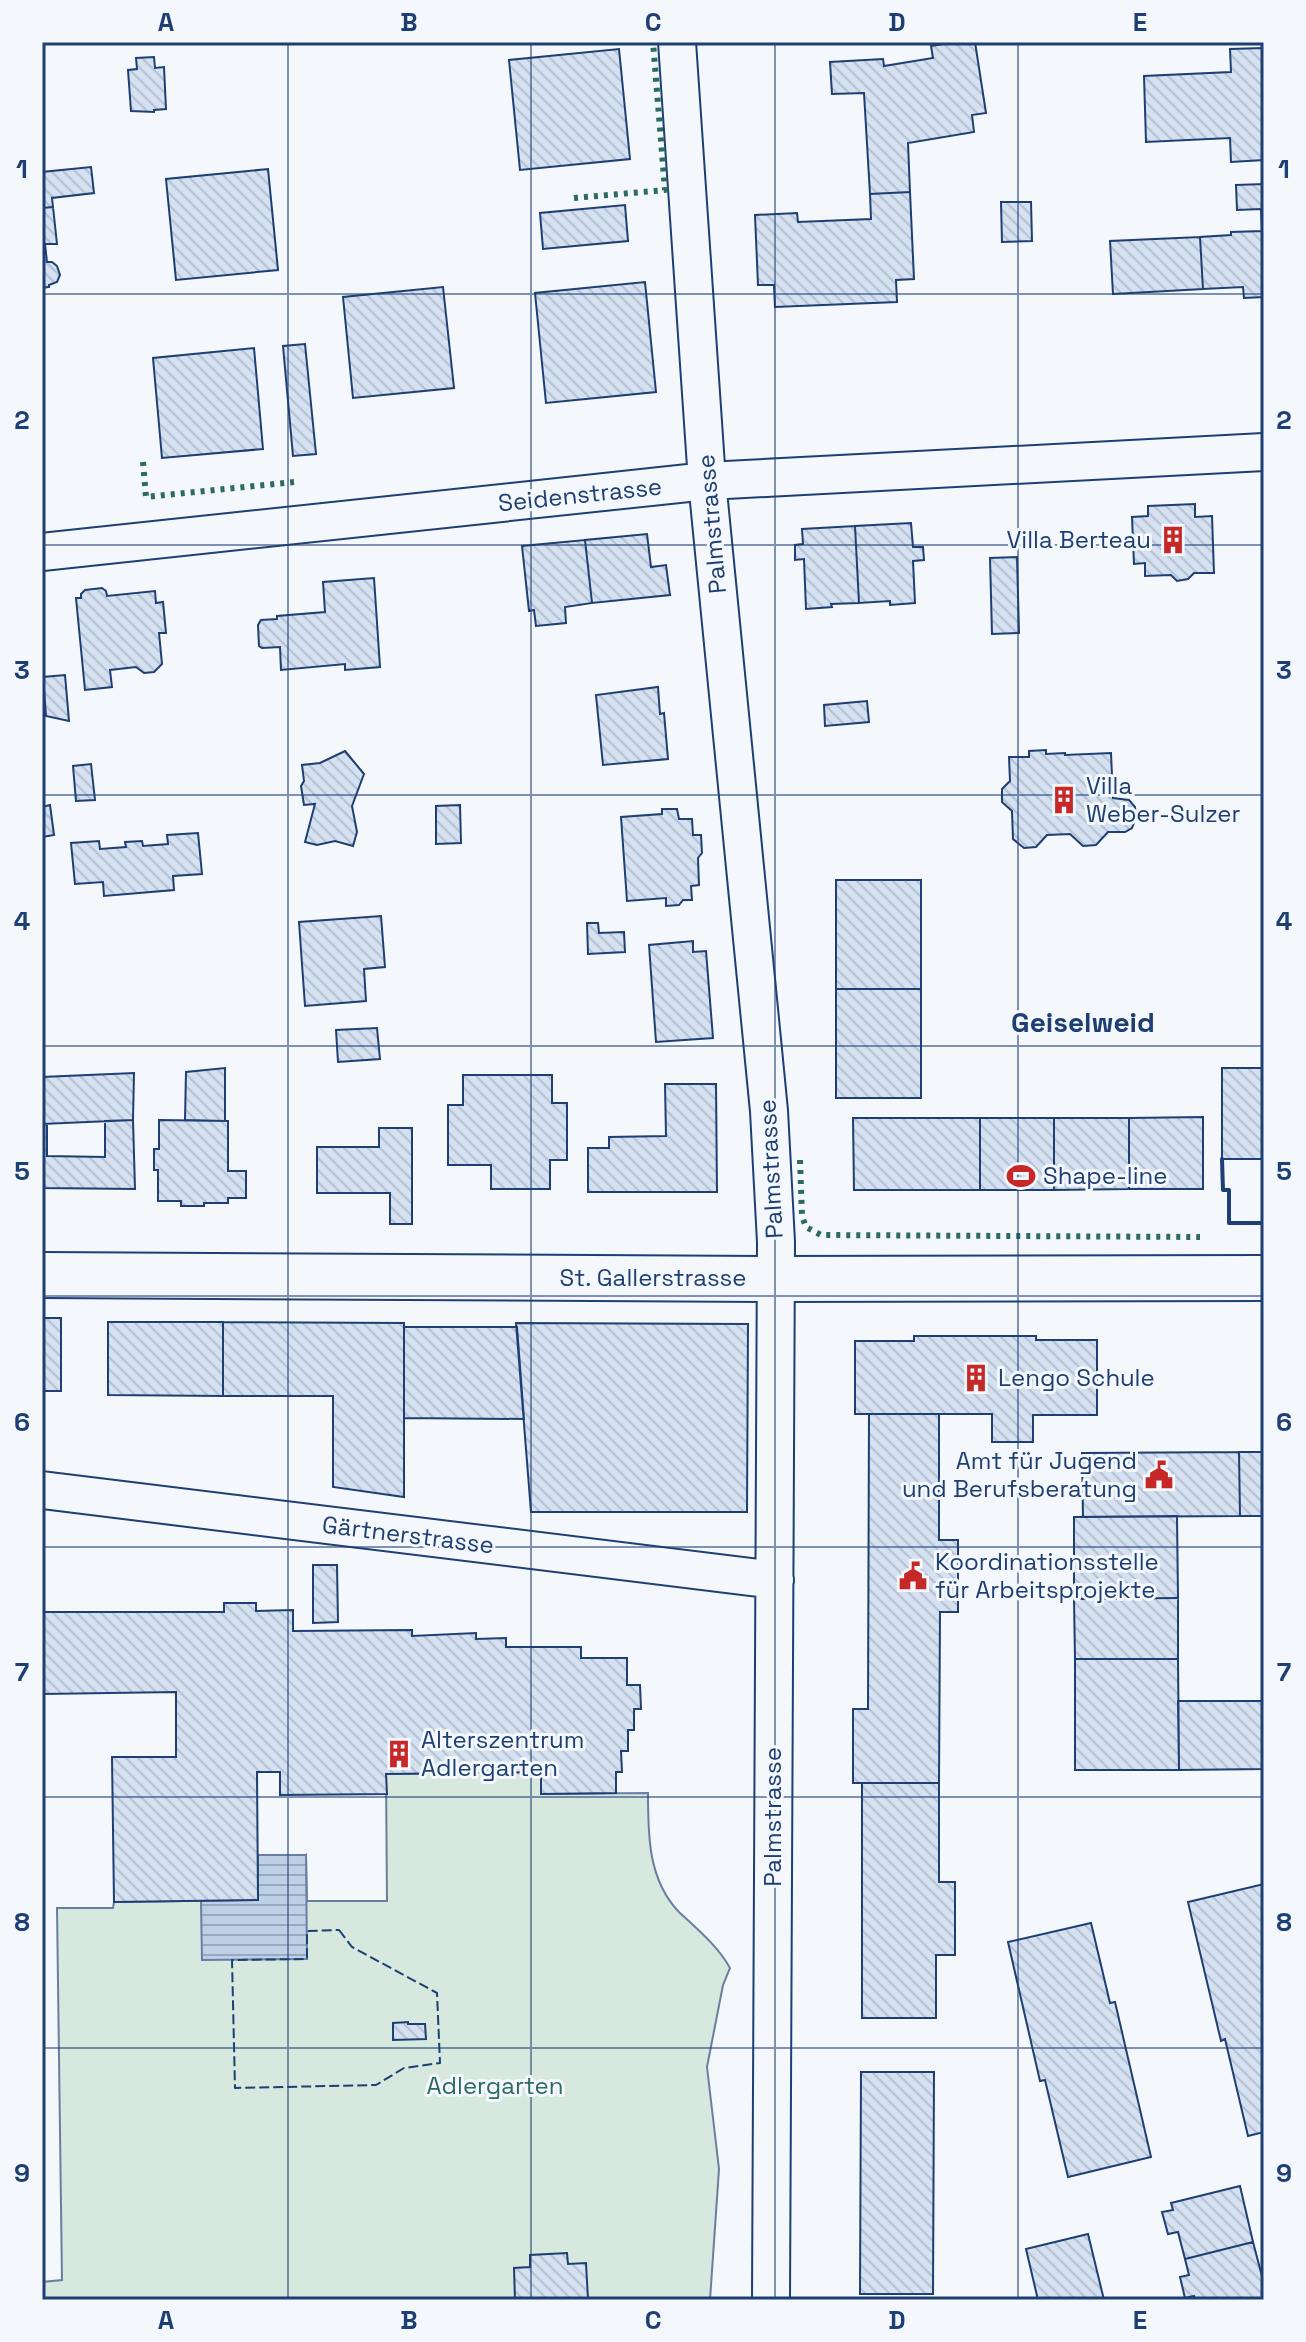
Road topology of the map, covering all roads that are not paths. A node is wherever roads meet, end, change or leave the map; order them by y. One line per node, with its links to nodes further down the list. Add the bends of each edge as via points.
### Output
1 (677, 42): 3 (street, Palmstrasse)
2 (1264, 452): 3 (street, Seidenstrasse)
3 (707, 481): 4 (street, Seidenstrasse); 7 (street, Palmstrasse, via 770,1122)
4 (42, 552)
5 (42, 1275): 7 (main road, St. Gallerstrasse)
6 (1264, 1278): 7 (main road, St. Gallerstrasse)
7 (777, 1279): 9 (street, Palmstrasse)
8 (42, 1490): 9 (street, Gärtnerstrasse)
9 (775, 1580): 10 (street, Palmstrasse)
10 (771, 2300)

